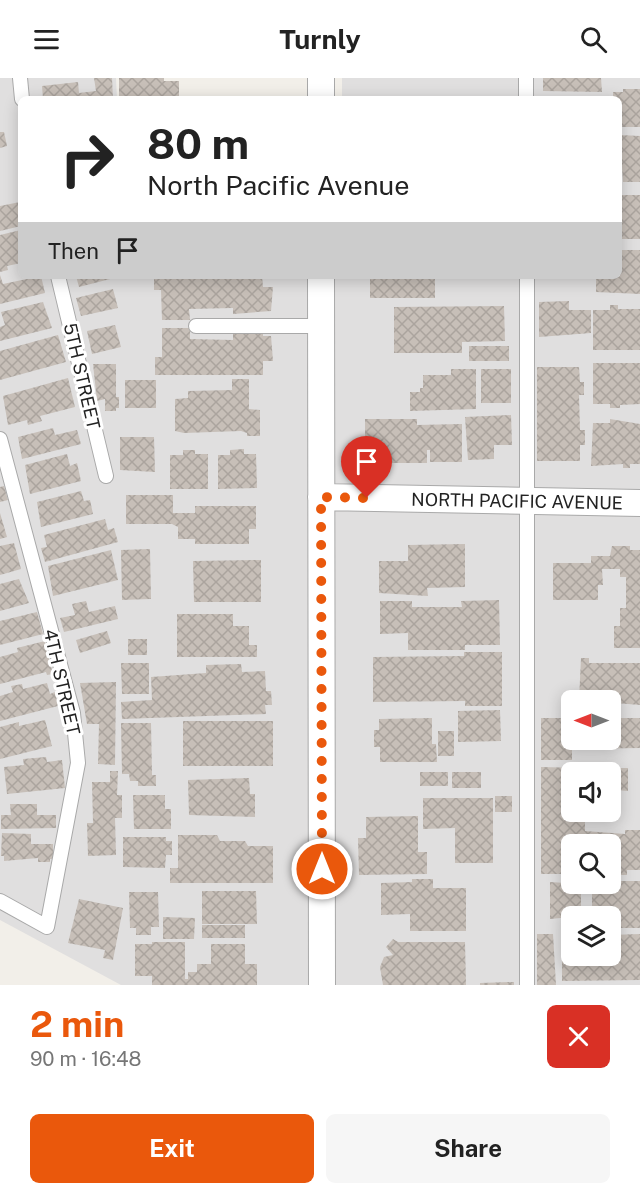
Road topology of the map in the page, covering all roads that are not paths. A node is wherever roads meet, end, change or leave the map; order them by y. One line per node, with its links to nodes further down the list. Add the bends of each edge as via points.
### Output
1 (20, 78): 4 (lane)
2 (321, 78): 5 (street)
3 (526, 78): 6 (lane)
4 (22, 96)
5 (321, 96)
6 (526, 96)
7 (59, 279): 13 (lane, 5TH STREET)
8 (321, 279): 11 (street)
9 (527, 279): 15 (lane)
10 (196, 326): 11 (lane)
11 (321, 326): 14 (street)
12 (0, 439): 17 (lane, 4TH STREET, via 73,713 78,763 47,927)
13 (106, 476)
14 (321, 497): 15 (street, NORTH PACIFIC AVENUE); 18 (street)
15 (529, 501): 16 (street, NORTH PACIFIC AVENUE); 19 (lane)
16 (640, 503)
17 (0, 901)
18 (322, 985)
19 (527, 985)

